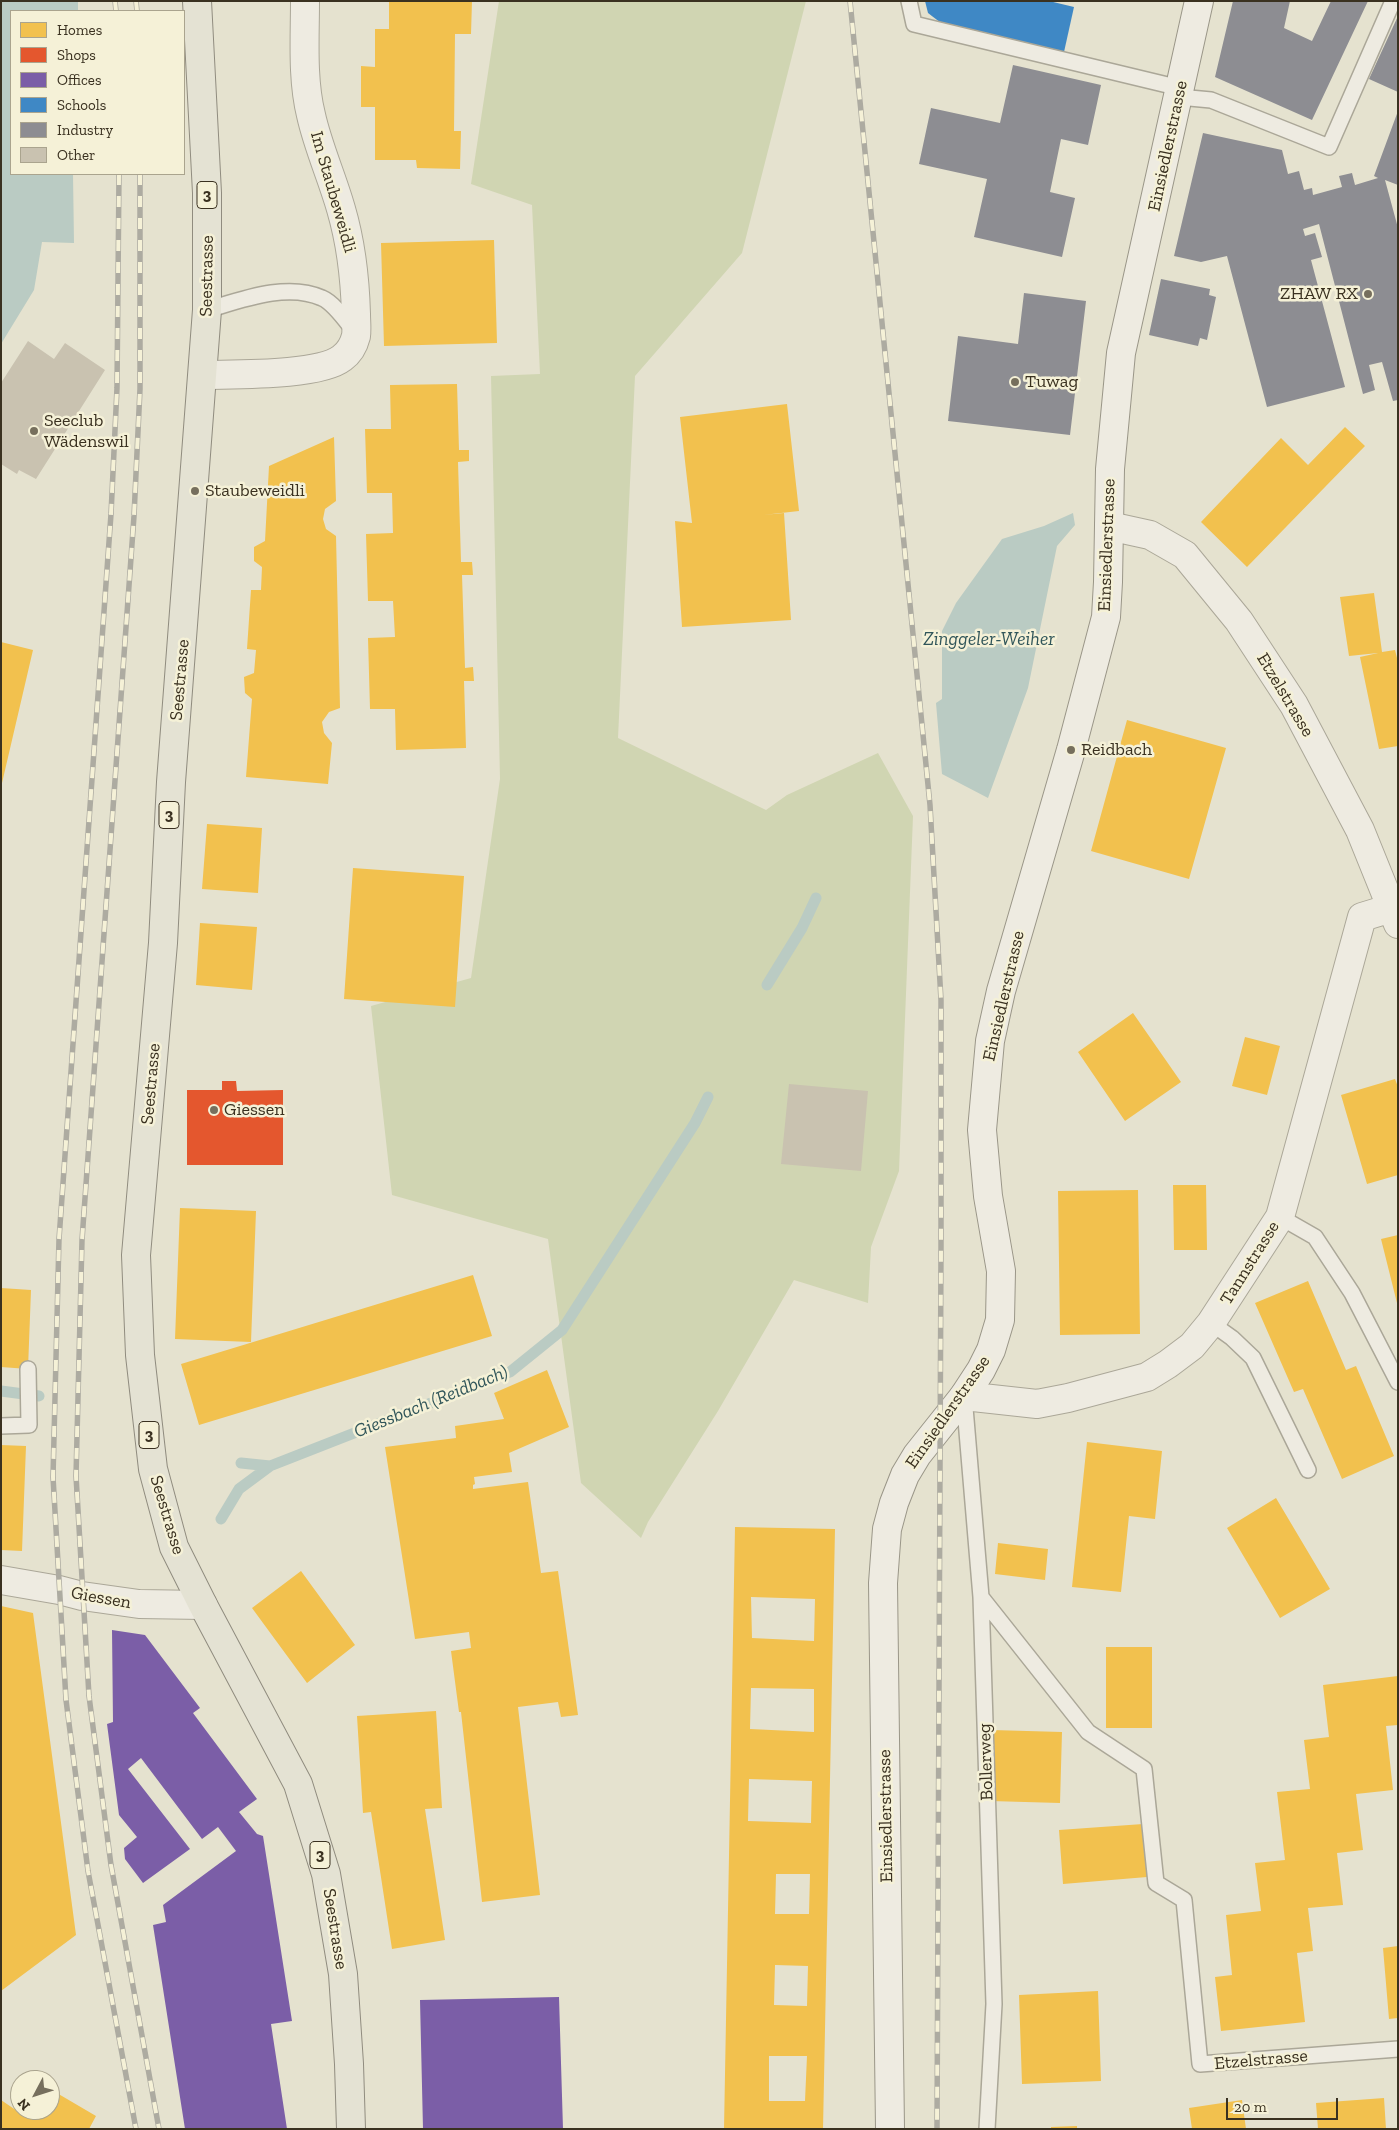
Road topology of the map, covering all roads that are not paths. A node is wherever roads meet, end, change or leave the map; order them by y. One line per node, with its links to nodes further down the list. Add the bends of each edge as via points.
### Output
1 (197, 1): 7 (main road, Seestrasse / 3, via 207,193)
2 (305, 1): 8 (main road, Im Staubeweidli, via 310,113 341,209 352,256)
3 (909, 1): 6 (lane, via 914,24)
4 (1199, 1): 6 (main road, Einsiedlerstrasse)
5 (1393, 1): 6 (lane, via 1329,147 1211,100)
6 (1180, 92): 10 (main road, Einsiedlerstrasse, via 1122,353 1110,469)
7 (207, 310): 8 (lane, via 251,298 294,292 322,298); 9 (main road, Seestrasse / 3)
8 (356, 335): 9 (main road, via 352,348 342,358 318,368)
9 (204, 375): 21 (main road, Seestrasse / 3, via 171,782 163,943 136,1255 140,1356 153,1468 174,1546)
10 (1109, 526): 11 (main road, Etzelstrasse, via 1150,535 1185,555 1239,621 1294,705 1360,830); 16 (main road, Einsiedlerstrasse, via 1106,617 1001,991 990,1041 982,1130 988,1196 1001,1271 1000,1320 992,1350)
11 (1396, 912): 12 (main road, Tannstrasse, via 1362,917)
12 (1280, 1217): 13 (main road, Tannstrasse); 15 (lane, via 1315,1238 1352,1292)
13 (1211, 1323): 16 (main road, Tannstrasse, via 1192,1346 1147,1376 1037,1404); 18 (lane, via 1253,1358)
14 (28, 1369): 17 (lane, via 29,1426)
15 (1398, 1382)
16 (964, 1396): 20 (lane, Bollerweg); 24 (main road, Einsiedlerstrasse, via 905,1475 894,1503 886,1548 883,1583)
17 (1, 1426)
18 (1308, 1470)
19 (1, 1580): 21 (main road, Giessen, via 139,1604)
20 (981, 1597): 22 (lane, Etzelstrasse, via 1088,1732 1144,1768 1156,1883 1184,1900 1200,2064); 25 (lane, Bollerweg, via 994,2004)
21 (203, 1605): 23 (main road, Seestrasse / 3, via 298,1784 326,1874 343,1974)
22 (1398, 2049)
23 (351, 2129)
24 (890, 2129)
25 (987, 2129)

